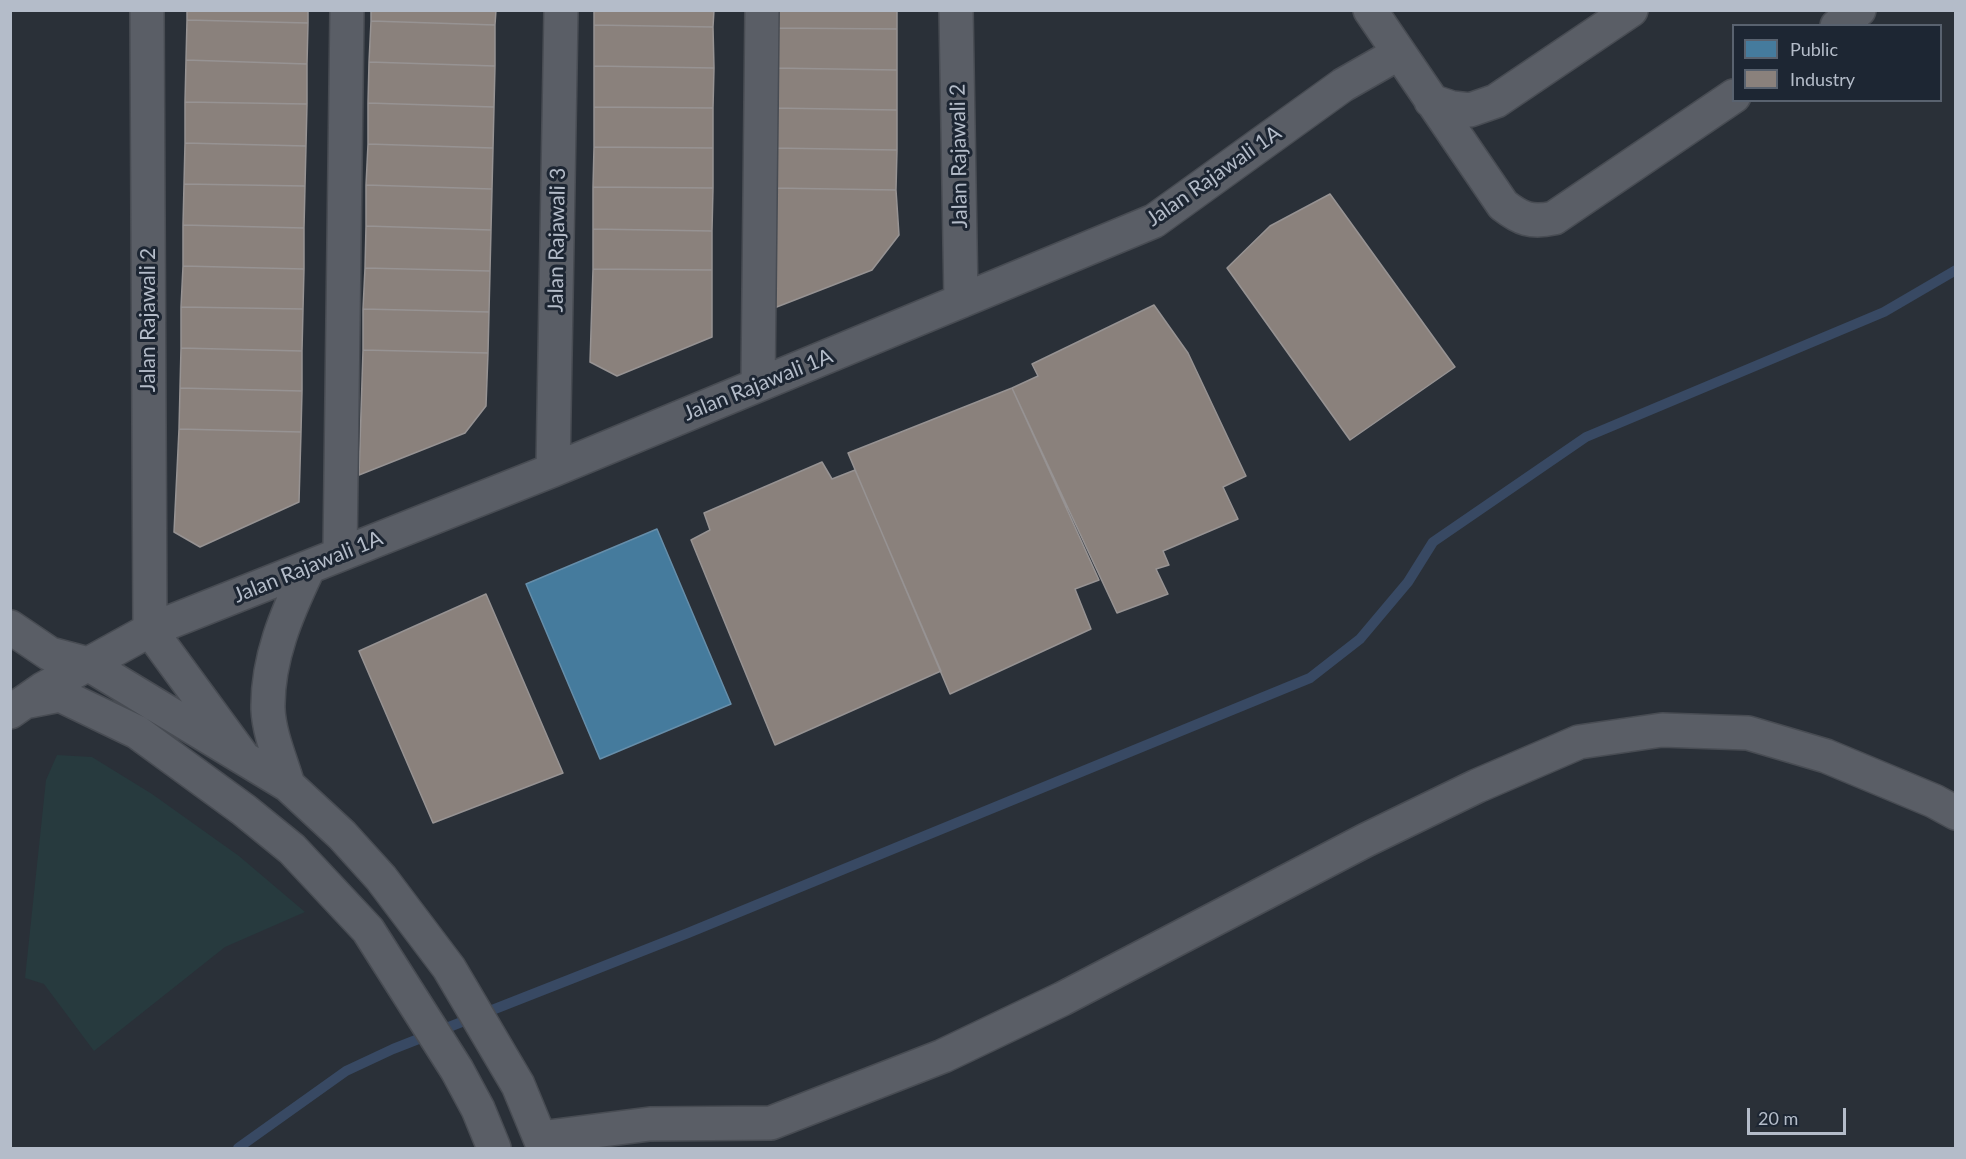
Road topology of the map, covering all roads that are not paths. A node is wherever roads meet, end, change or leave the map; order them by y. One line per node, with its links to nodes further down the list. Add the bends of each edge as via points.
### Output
1 (147, 10): 19 (street, Jalan Rajawali 2)
2 (347, 10): 16 (street)
3 (561, 10): 15 (street, Jalan Rajawali 3)
4 (762, 10): 14 (street)
5 (956, 10): 13 (street, Jalan Rajawali 2)
6 (1370, 10): 10 (street)
7 (1631, 10): 12 (street, via 1496,101 1470,110)
8 (1859, 10): 9 (street)
9 (1840, 24)
10 (1399, 53): 12 (street); 13 (street, Jalan Rajawali 1A, via 1343,85 1154,221)
11 (1732, 97): 12 (street, via 1554,218 1536,222 1520,218 1503,205)
12 (1431, 100)
13 (961, 301): 14 (street, Jalan Rajawali 1A)
14 (758, 385): 15 (street, Jalan Rajawali 1A)
15 (553, 470): 16 (street, Jalan Rajawali 1A)
16 (340, 553): 17 (street, Jalan Rajawali 1A)
17 (308, 569): 19 (street, Jalan Rajawali 1A); 23 (street, via 283,623 268,710)
18 (10, 627): 20 (street, via 50,654)
19 (150, 630): 20 (street, Jalan Rajawali 1A); 22 (street)
20 (88, 664): 21 (street, Jalan Rajawali 1A); 22 (street)
21 (17, 707): 26 (street, via 60,695 90,707 137,732 292,849 368,930 407,987 478,1109)
22 (243, 757): 23 (street)
23 (288, 784): 25 (street, via 342,834 381,878 449,968 518,1084)
24 (1956, 813): 25 (street, via 1826,756 1748,733 1662,730 1579,742 1366,840 1062,999 943,1056 771,1123 650,1124)
25 (542, 1143)
26 (494, 1149)

